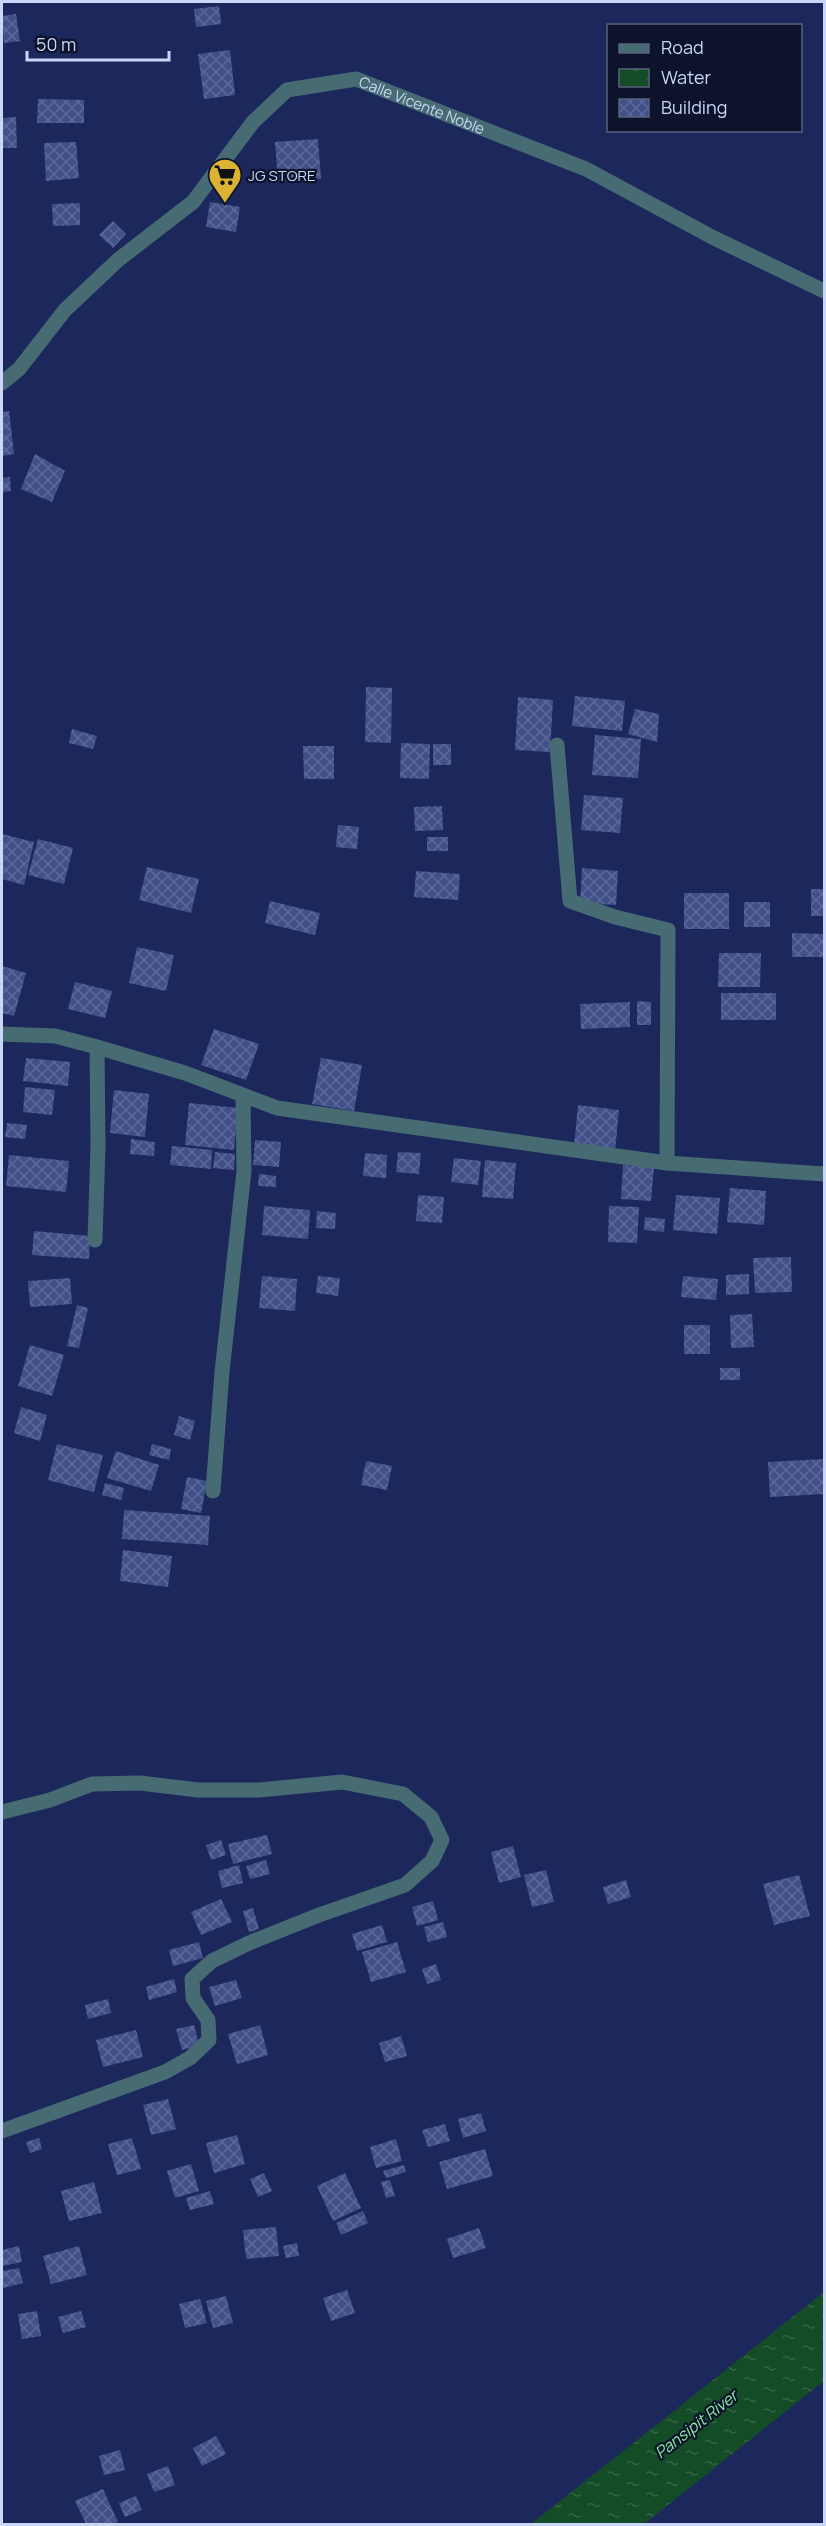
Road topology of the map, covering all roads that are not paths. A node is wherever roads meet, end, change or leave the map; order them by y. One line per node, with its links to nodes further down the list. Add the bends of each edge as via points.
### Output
1 (825, 291): 2 (street, Calle Vicente Noble, via 712,237 586,169 356,79 287,90 253,122 193,202 118,260 65,309 19,369)
2 (2, 383)
3 (557, 745): 7 (street, via 570,901 668,930)
4 (2, 1034): 5 (street, via 55,1036)
5 (97, 1047): 6 (street, via 185,1073); 9 (street, via 99,1146)
6 (243, 1096): 7 (street, via 277,1108); 10 (street, via 244,1171)
7 (667, 1163): 8 (street)
8 (825, 1174)
9 (95, 1240)
10 (213, 1491)
11 (2, 1812): 12 (street, via 92,1784 249,1790 342,1782 403,1794 430,1817 442,1840 432,1861 405,1885 319,1915 212,1961 192,1979 193,1998 208,2020 209,2040 190,2058 165,2072)
12 (2, 2131)

